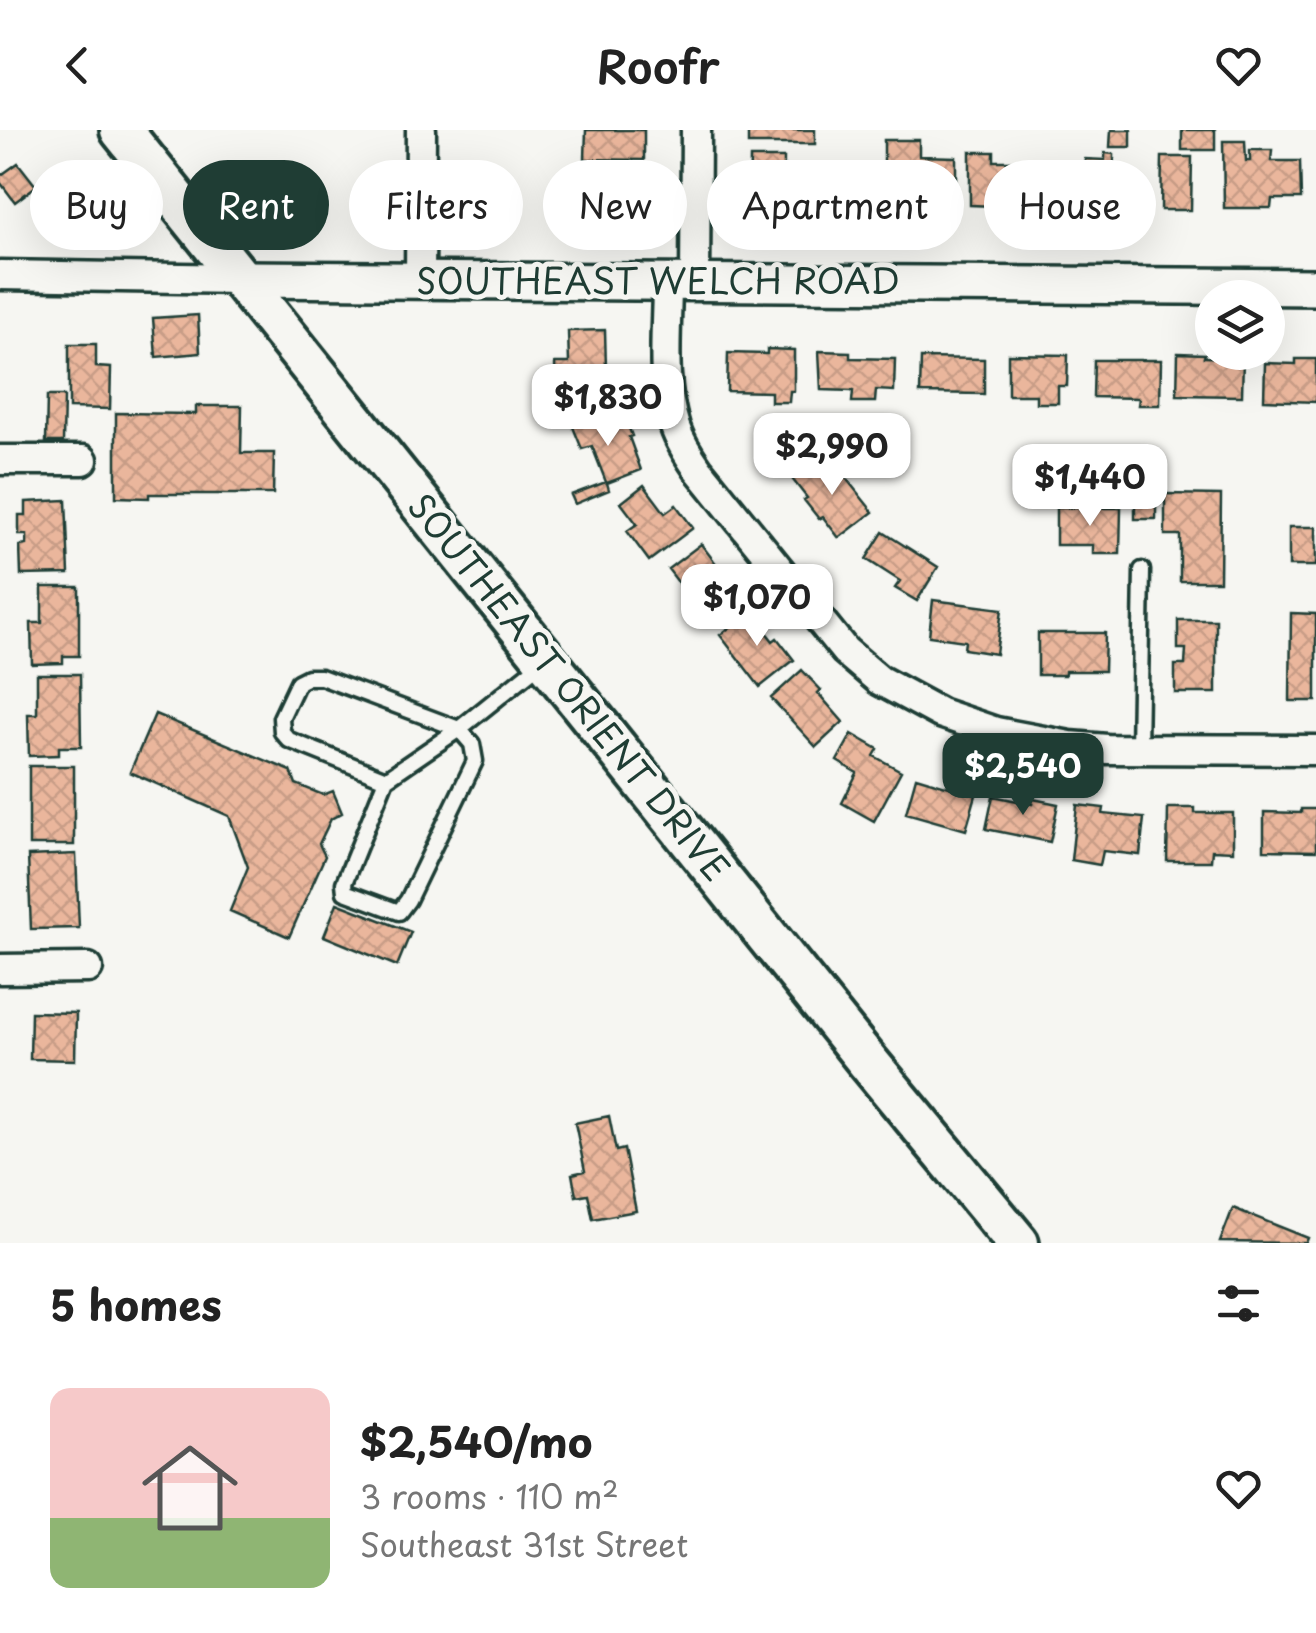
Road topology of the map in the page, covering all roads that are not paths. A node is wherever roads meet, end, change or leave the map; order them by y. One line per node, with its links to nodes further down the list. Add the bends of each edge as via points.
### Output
1 (122, 130): 5 (main road, SOUTHEAST ORIENT DRIVE)
2 (422, 130): 6 (street)
3 (696, 130): 7 (street)
4 (0, 275): 5 (street, SOUTHEAST WELCH ROAD)
5 (240, 278): 6 (street, SOUTHEAST WELCH ROAD); 12 (main road, SOUTHEAST ORIENT DRIVE)
6 (420, 280): 7 (street, SOUTHEAST WELCH ROAD)
7 (681, 282): 8 (street, SOUTHEAST WELCH ROAD); 14 (street, via 666,379 675,427 691,458 845,650 879,680 940,713 996,732)
8 (1316, 287)
9 (0, 460): 10 (street)
10 (83, 460)
11 (1142, 570): 14 (lane)
12 (546, 659): 13 (lane); 19 (main road, SOUTHEAST ORIENT DRIVE)
13 (458, 730): 16 (lane); 16 (lane, via 321,677 298,682 281,718 289,740); 16 (lane, via 472,744 475,761 399,912 345,892 344,884)
14 (1140, 749): 15 (street)
15 (1316, 750)
16 (386, 779)
17 (88, 968): 18 (street)
18 (0, 969)
19 (1018, 1243)

